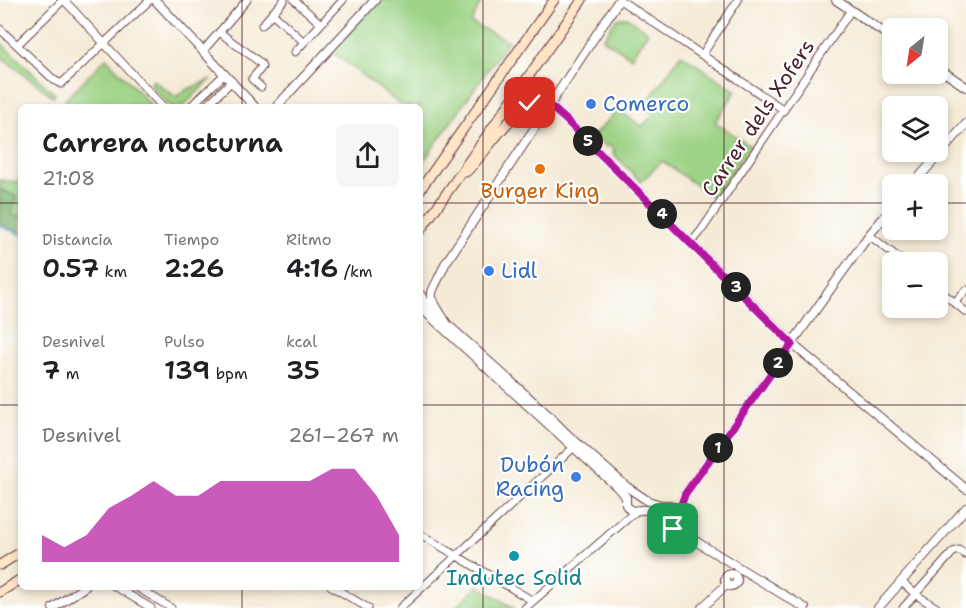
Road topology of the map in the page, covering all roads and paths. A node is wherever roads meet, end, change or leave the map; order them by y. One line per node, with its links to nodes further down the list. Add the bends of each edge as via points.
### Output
1 (64, 0): 22 (street); 23 (street)
2 (150, 0): 22 (street)
3 (155, 0): 24 (street)
4 (248, 0): 20 (street)
5 (284, 0): 15 (street)
6 (294, 0): 16 (street)
7 (343, 0): 16 (street)
8 (375, 0): 37 (street)
9 (554, 0): 44 (main road)
10 (582, 0): 43 (main road)
11 (619, 0): 26 (street); 38 (street)
12 (738, 0): 26 (street)
13 (836, 0): 14 (street)
14 (851, 10): 19 (street); 39 (street, Carrer dels Xofers)
15 (272, 13): 17 (street); 21 (street)
16 (321, 24): 21 (street)
17 (262, 25)
18 (0, 29): 23 (street)
19 (882, 31)
20 (220, 32): 24 (street); 30 (street, via 261,64 252,79)
21 (304, 42): 25 (street)
22 (103, 43): 23 (street, via 62,84); 33 (street)
23 (17, 45)
24 (203, 51): 27 (street)
25 (295, 52)
26 (702, 55): 39 (street)
27 (225, 74): 29 (street); 34 (street)
28 (948, 75): 31 (street)
29 (232, 81): 35 (street); 36 (street)
30 (261, 87)
31 (966, 87)
32 (530, 103): 38 (main road, via 540,101); 40 (main road, via 542,108); 43 (main road, via 513,117 478,161)
33 (160, 104)
34 (193, 104)
35 (208, 104)
36 (252, 104)
37 (280, 104)
38 (549, 105): 40 (street); 48 (street)
39 (784, 110): 48 (street, Carrer dels Xofers)
40 (544, 114): 56 (street, via 432,289 434,305)
41 (966, 124): 42 (street)
42 (922, 174)
43 (454, 181): 46 (main road)
44 (423, 186)
45 (882, 220): 47 (street)
46 (423, 227)
47 (869, 235): 49 (street); 57 (street)
48 (691, 243): 57 (street)
49 (891, 252)
50 (966, 290): 53 (street)
51 (948, 298): 53 (street)
52 (423, 299): 56 (street)
53 (954, 303): 54 (street)
54 (966, 312)
55 (423, 314): 58 (street)
56 (447, 324): 60 (street)
57 (792, 344): 59 (street); 61 (street)
58 (573, 448): 62 (street, via 616,486); 73 (street)
59 (966, 489)
60 (637, 494): 62 (street, via 632,493); 63 (street, via 654,503)
61 (684, 495): 63 (street); 66 (street)
62 (626, 501): 65 (street, via 631,511); 67 (street)
63 (670, 505): 66 (street)
64 (966, 508): 77 (street)
65 (636, 511): 67 (street); 68 (street, via 650,511)
66 (679, 515): 68 (street); 70 (street)
67 (622, 523): 86 (street)
68 (668, 523): 70 (street)
69 (423, 536): 73 (street)
70 (692, 539): 75 (street)
71 (18, 554): 74 (main road)
72 (966, 555): 85 (street, via 956,550)
73 (457, 556): 78 (street); 86 (street)
74 (0, 565)
75 (737, 571): 93 (street, via 736,584 726,585); 94 (street)
76 (18, 581): 84 (main road)
77 (901, 581): 85 (street); 95 (street)
78 (423, 587)
79 (80, 590): 87 (street)
80 (121, 590): 88 (street)
81 (142, 590): 89 (street)
82 (338, 590): 90 (street)
83 (420, 590): 91 (street)
84 (0, 592)
85 (915, 594): 96 (street); 97 (street)
86 (533, 601): 92 (street)
87 (52, 608)
88 (151, 608)
89 (171, 608)
90 (368, 608)
91 (400, 608)
92 (525, 608)
93 (702, 608)
94 (805, 608)
95 (878, 608)
96 (903, 608)
97 (938, 608)

